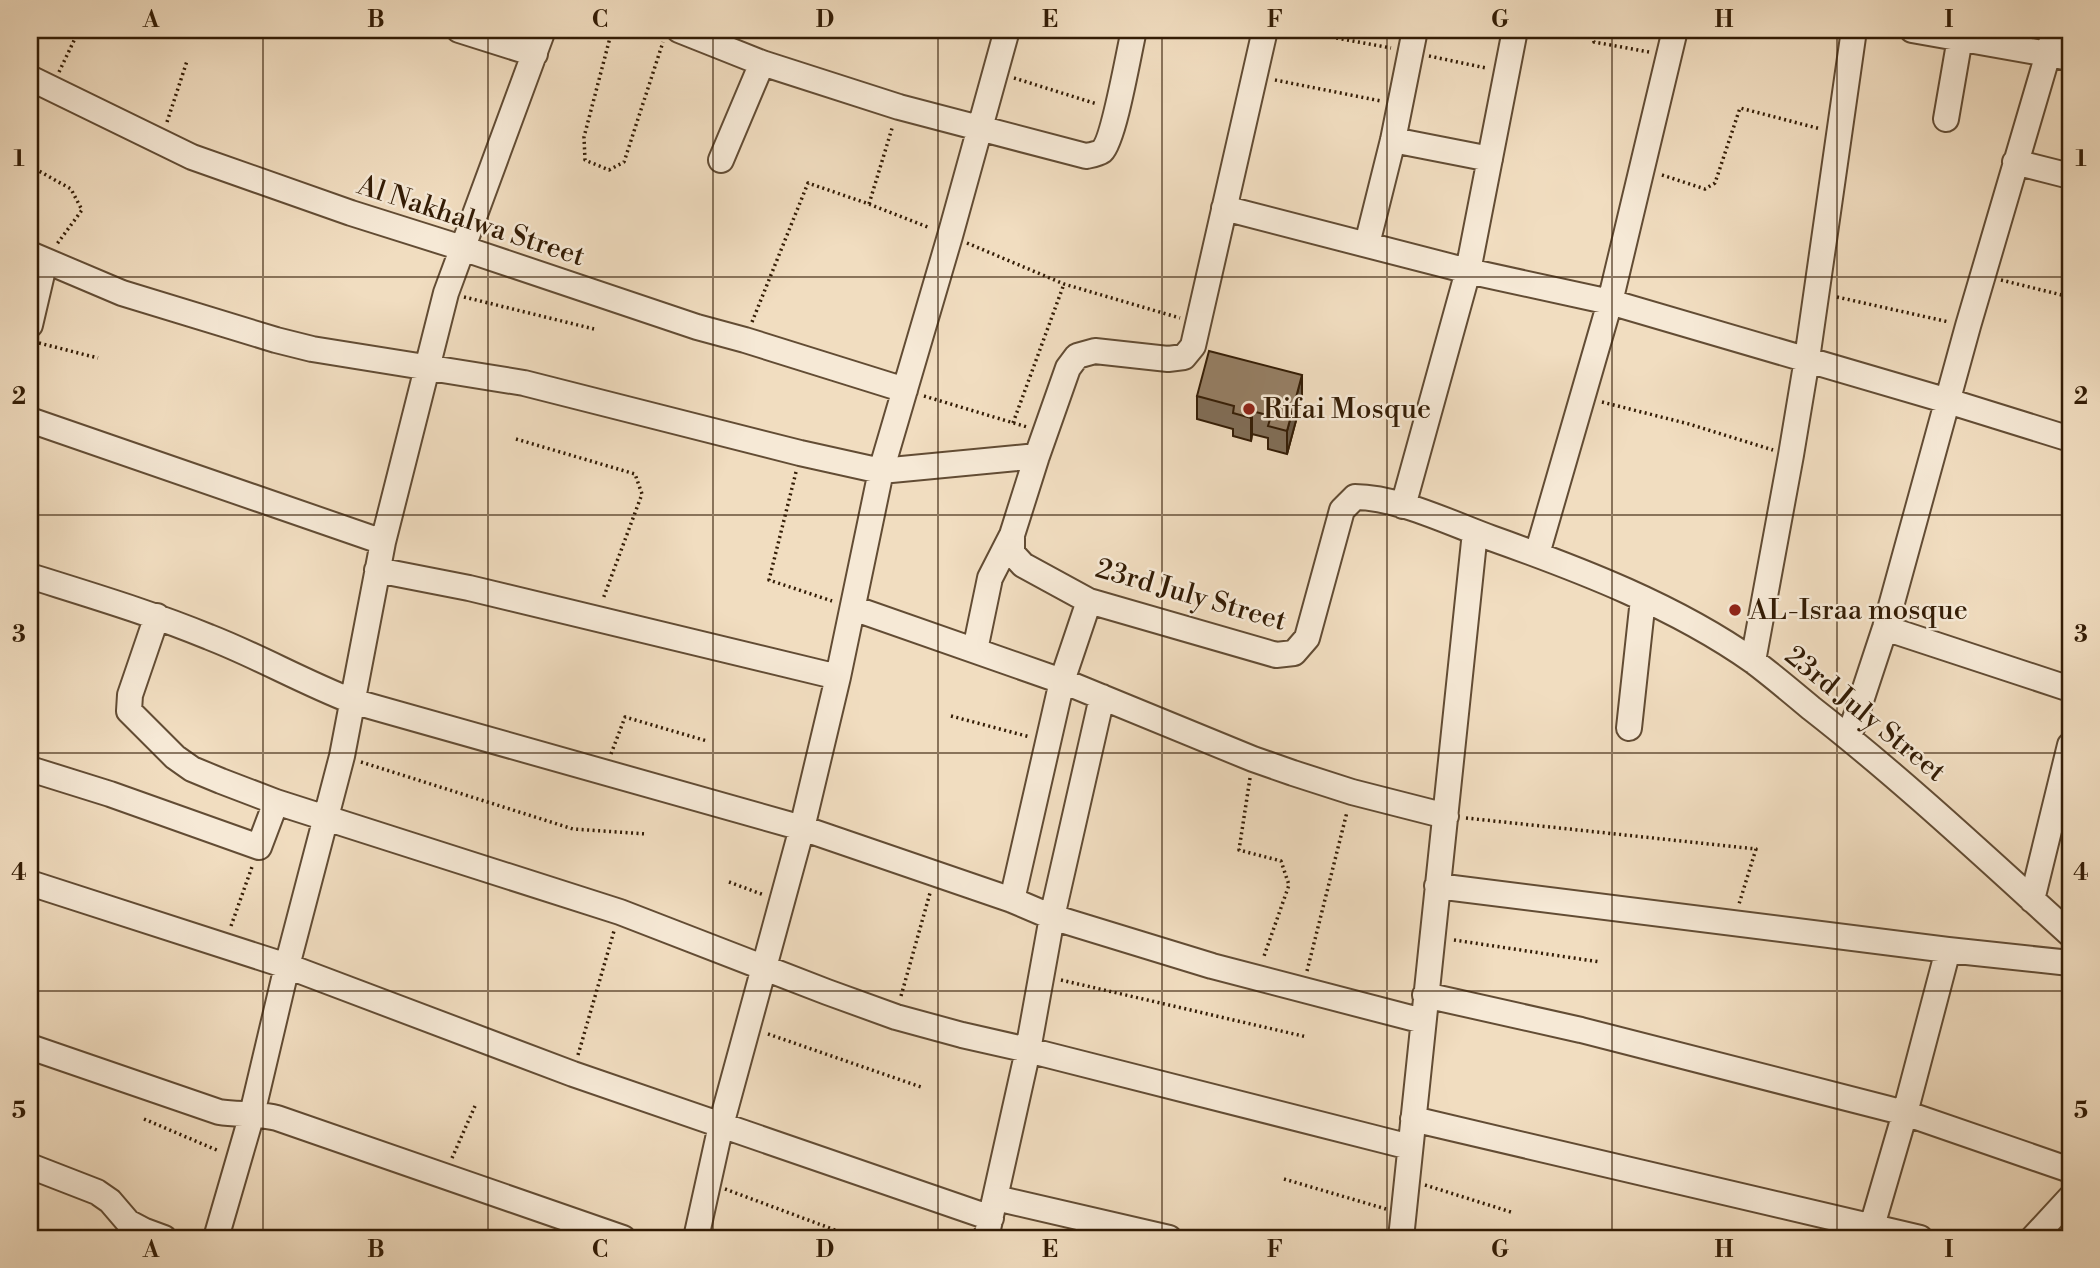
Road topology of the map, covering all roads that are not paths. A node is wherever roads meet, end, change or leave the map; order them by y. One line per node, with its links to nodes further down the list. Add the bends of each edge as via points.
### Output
1 (459, 30): 14 (street)
2 (543, 30): 14 (street)
3 (1007, 30): 19 (street)
4 (1134, 30): 19 (street, via 1117,110 1101,151 1086,156)
5 (1265, 30): 25 (street)
6 (1515, 30): 21 (street)
7 (1675, 30): 30 (street)
8 (1854, 30): 32 (street)
9 (1912, 30): 12 (street)
10 (2055, 30): 15 (street)
11 (671, 36): 16 (street)
12 (1960, 38): 15 (street); 18 (street)
13 (1413, 41): 20 (street)
14 (535, 54): 27 (street)
15 (2059, 56): 23 (street)
16 (762, 63): 19 (street); 22 (street)
17 (40, 83): 27 (street, Al Nakhalwa Street, via 192,157)
18 (1946, 119)
19 (980, 128): 34 (street)
20 (1393, 139): 21 (street); 26 (street)
21 (1490, 159): 29 (street)
22 (721, 160)
23 (2015, 162): 24 (street); 35 (street)
24 (2070, 176)
25 (1223, 208): 26 (street); 38 (street, via 1193,346 1184,356 1168,359 1095,351 1077,356 1068,368)
26 (1367, 244): 29 (street)
27 (462, 248): 33 (street); 34 (street, Al Nakhalwa Street)
28 (37, 258): 31 (street); 33 (street, via 122,293 276,340)
29 (1468, 271): 30 (street); 40 (street)
30 (1610, 302): 32 (street); 44 (street)
31 (30, 326)
32 (1807, 359): 35 (street); 53 (street)
33 (428, 368): 39 (street, via 574,394); 43 (street)
34 (905, 390): 39 (street)
35 (1948, 401): 37 (street); 51 (street)
36 (30, 420): 43 (street)
37 (2070, 439)
38 (1041, 445): 39 (street); 42 (street)
39 (881, 471): 49 (street)
40 (1403, 506): 41 (street, 23rd July Street); 48 (street, 23rd July Street, via 1374,497 1355,498 1342,510 1307,638 1294,653 1276,655)
41 (1475, 532): 44 (street, 23rd July Street); 64 (street)
42 (1012, 535): 48 (street, 23rd July Street, via 1012,553 1023,565); 52 (street, via 990,578)
43 (383, 542): 45 (street)
44 (1537, 554): 47 (street, 23rd July Street)
45 (377, 569): 54 (street); 58 (street)
46 (30, 576): 50 (street)
47 (1643, 599): 53 (street, 23rd July Street); 59 (street)
48 (1089, 601): 55 (street)
49 (853, 608): 52 (street); 54 (street)
50 (158, 616): 58 (street); 63 (street, via 130,695 129,711 182,763)
51 (1885, 628): 56 (street); 60 (street)
52 (975, 650): 55 (street)
53 (1753, 661): 60 (street, 23rd July Street)
54 (838, 677): 66 (street)
55 (1062, 681): 57 (street); 69 (street)
56 (2070, 689)
57 (1102, 697): 64 (street, via 1253,759 1352,792); 71 (street)
58 (352, 701): 65 (street); 66 (street)
59 (1629, 729)
60 (1849, 737): 70 (street, 23rd July Street)
61 (2070, 745): 70 (street)
62 (30, 769): 63 (street, via 260,847)
63 (276, 802): 65 (street)
64 (1446, 816): 68 (street)
65 (326, 818): 75 (street); 76 (street, via 620,912)
66 (802, 828): 69 (street); 76 (street)
67 (30, 883): 75 (street)
68 (1437, 886): 73 (street); 77 (street)
69 (1012, 900): 71 (street)
70 (2032, 900): 72 (street, 23rd July Street)
71 (1052, 917): 78 (street, via 1256,978); 80 (street)
72 (2070, 934)
73 (1948, 950): 74 (street); 81 (street)
74 (2070, 963)
75 (287, 966): 82 (street); 84 (street)
76 (764, 968): 80 (street, via 896,1017); 84 (street)
77 (1426, 996): 78 (street); 81 (street, via 1595,1033)
78 (1423, 1021): 83 (street)
79 (30, 1047): 82 (street, via 219,1112)
80 (1028, 1050): 85 (street); 89 (street)
81 (1905, 1113): 87 (street); 91 (street)
82 (252, 1114): 93 (street); 94 (street, via 277,1118)
83 (1413, 1119): 85 (street); 91 (street)
84 (721, 1125): 89 (street); 95 (street)
85 (1410, 1147): 90 (street)
86 (30, 1166): 92 (street, via 97,1192 128,1222)
87 (2070, 1170)
88 (2070, 1198): 98 (street)
89 (991, 1218): 96 (street)
90 (1402, 1226)
91 (1872, 1226): 97 (street)
92 (164, 1238)
93 (216, 1238)
94 (623, 1238)
95 (696, 1238)
96 (1169, 1238)
97 (1920, 1238)
98 (2033, 1238)

